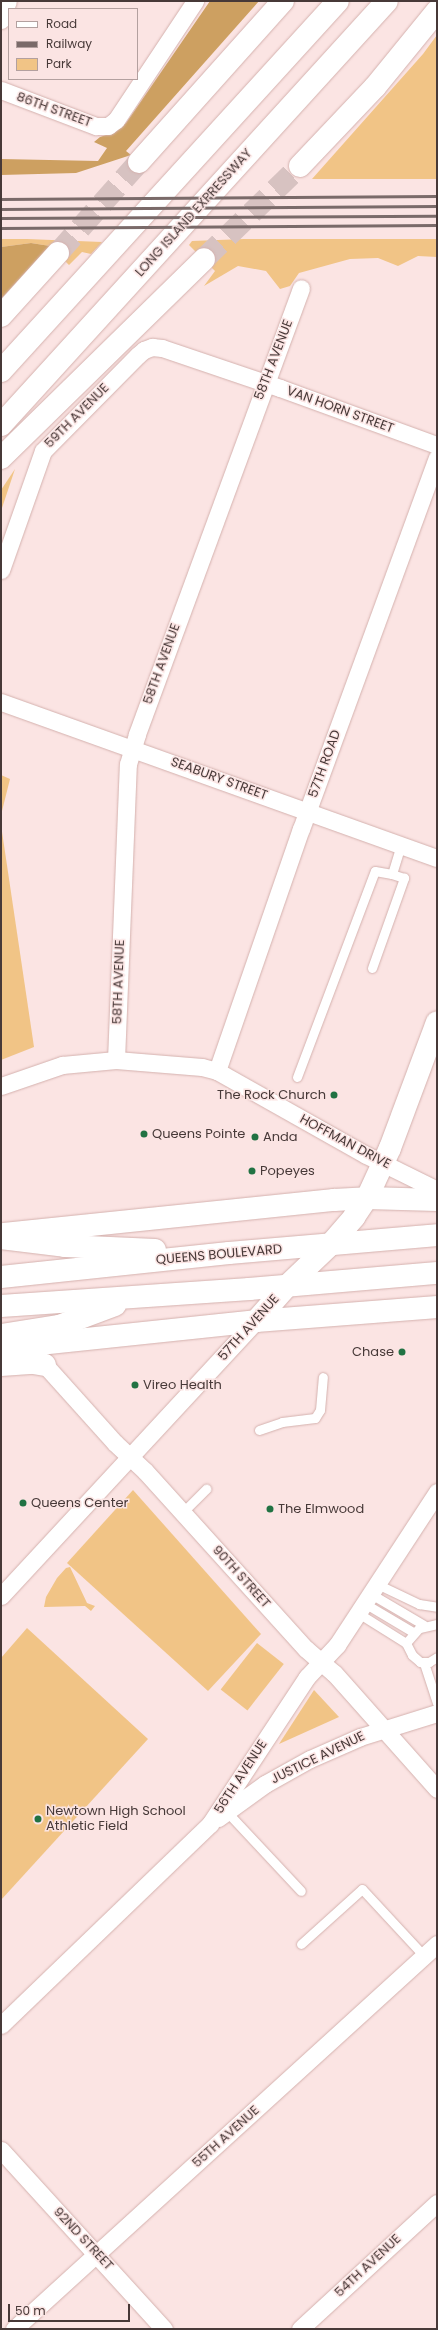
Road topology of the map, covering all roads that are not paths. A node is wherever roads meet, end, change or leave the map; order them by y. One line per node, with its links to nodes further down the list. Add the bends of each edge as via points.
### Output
1 (8, 1): 7 (street)
2 (196, 1): 8 (street, 86TH STREET, via 116,120 108,126 96,126)
3 (283, 1): 9 (main road)
4 (338, 1): 16 (main road)
5 (387, 1): 19 (main road, LONG ISLAND EXPRESSWAY)
6 (437, 10): 10 (main road, via 375,87)
7 (1, 20)
8 (1, 90)
9 (139, 162)
10 (300, 166)
11 (58, 253): 14 (main road)
12 (204, 259): 18 (main road)
13 (301, 288): 17 (street, 58TH AVENUE)
14 (1, 316)
15 (152, 347): 17 (street, VAN HORN STREET, via 162,348); 24 (street, 59TH AVENUE, via 138,355 42,451)
16 (1, 371)
17 (264, 383): 20 (street, VAN HORN STREET); 26 (street, 58TH AVENUE)
18 (59, 403): 21 (main road); 23 (main road)
19 (1, 425)
20 (437, 445)
21 (1, 458)
22 (437, 458): 27 (street, 57TH ROAD)
23 (1, 475)
24 (1, 570)
25 (1, 702): 26 (street, SEABURY STREET)
26 (132, 749): 27 (street, SEABURY STREET); 33 (street, 58TH AVENUE, via 128,764)
27 (308, 811): 28 (street, SEABURY STREET); 34 (street, 57TH ROAD)
28 (401, 845): 29 (street, SEABURY STREET); 30 (lane)
29 (437, 858)
30 (392, 874): 31 (lane, via 404,878); 35 (lane, via 375,871)
31 (372, 968)
32 (437, 1022): 37 (main road, 57TH AVENUE)
33 (116, 1060): 34 (street, HOFFMAN DRIVE, via 202,1067); 36 (street, HOFFMAN DRIVE, via 62,1065)
34 (217, 1071): 37 (street, HOFFMAN DRIVE)
35 (297, 1077)
36 (1, 1086)
37 (384, 1163): 38 (street, HOFFMAN DRIVE); 39 (main road, 57TH AVENUE)
38 (437, 1190)
39 (367, 1198): 40 (main road); 41 (main road); 44 (main road, 57TH AVENUE)
40 (437, 1200)
41 (1, 1234)
42 (437, 1235): 44 (main road, QUEENS BOULEVARD)
43 (1, 1238): 45 (main road, via 65,1246)
44 (330, 1245): 45 (main road, QUEENS BOULEVARD); 48 (main road, 57TH AVENUE)
45 (229, 1253): 47 (main road, QUEENS BOULEVARD)
46 (437, 1273): 48 (main road)
47 (1, 1277)
48 (287, 1286): 49 (main road); 52 (main road, 57TH AVENUE)
49 (137, 1297): 50 (main road); 53 (main road, via 59,1326)
50 (1, 1306)
51 (437, 1307): 52 (main road)
52 (256, 1321): 54 (main road); 59 (street, 57TH AVENUE)
53 (1, 1335)
54 (1, 1348)
55 (1, 1365): 56 (main road)
56 (45, 1365): 59 (street, 90TH STREET)
57 (322, 1377): 58 (lane, via 320,1410 315,1418 282,1422)
58 (259, 1430)
59 (129, 1456): 62 (street, 90TH STREET); 63 (street, 57TH AVENUE)
60 (206, 1489): 62 (lane)
61 (437, 1492): 64 (street, 56TH AVENUE)
62 (182, 1512): 71 (street, 90TH STREET, via 306,1649)
63 (1, 1596)
64 (368, 1599): 65 (lane); 67 (lane); 68 (lane); 69 (lane); 71 (street, 56TH AVENUE, via 338,1645)
65 (437, 1607)
66 (437, 1624): 67 (lane)
67 (424, 1625): 68 (lane)
68 (413, 1632): 69 (lane)
69 (406, 1643): 72 (lane, via 416,1659)
70 (437, 1659): 72 (lane)
71 (321, 1662): 75 (street, 90TH STREET); 78 (street, 56TH AVENUE, via 307,1677)
72 (424, 1663): 73 (lane)
73 (437, 1703)
74 (437, 1713): 75 (street, JUSTICE AVENUE)
75 (383, 1729): 76 (street, 90TH STREET); 77 (street, JUSTICE AVENUE, via 292,1769 265,1784)
76 (437, 1789)
77 (227, 1812): 78 (street, JUSTICE AVENUE); 79 (lane)
78 (210, 1824): 83 (street, 56TH AVENUE)
79 (301, 1891)
80 (301, 1944): 82 (lane, via 362,1889)
81 (437, 1944): 82 (street, 55TH AVENUE)
82 (424, 1956): 86 (street, 55TH AVENUE)
83 (1, 2025)
84 (1, 2150): 86 (street, 92ND STREET)
85 (437, 2203): 89 (street, 54TH AVENUE)
86 (97, 2255): 87 (street, 55TH AVENUE); 88 (street, 92ND STREET)
87 (14, 2329)
88 (164, 2329)
89 (300, 2329)

